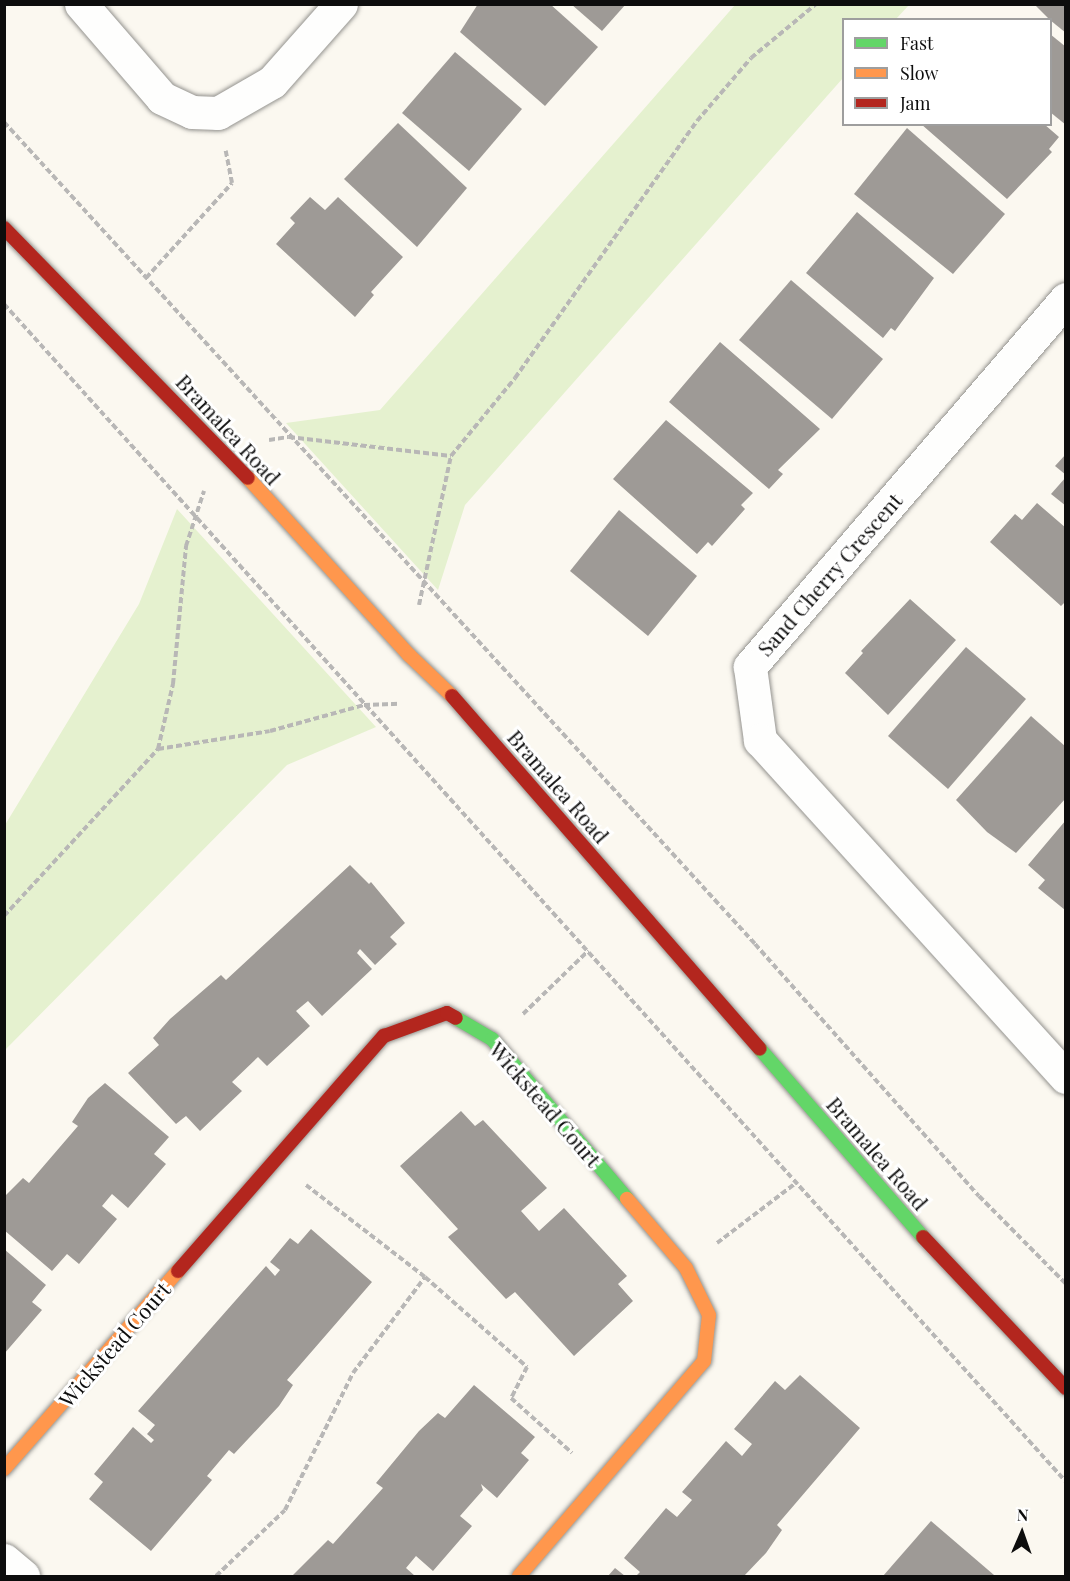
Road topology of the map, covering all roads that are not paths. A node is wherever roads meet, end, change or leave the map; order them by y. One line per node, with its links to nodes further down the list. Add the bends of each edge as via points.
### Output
1 (81, 4): 2 (street, via 162,98 192,112 218,113 272,82)
2 (341, 4)
3 (4, 228): 6 (main road, Bramalea Road, via 219,447 409,655 458,702 924,1238)
4 (1065, 299): 5 (street, Sand Cherry Crescent, via 750,667 760,740)
5 (1065, 1077)
6 (1065, 1388)
7 (4, 1469): 10 (main road, Wickstead Court, via 384,1036 447,1013 492,1039 686,1268 709,1315 704,1361)
8 (4, 1560): 9 (street)
9 (23, 1576)
10 (519, 1576)

